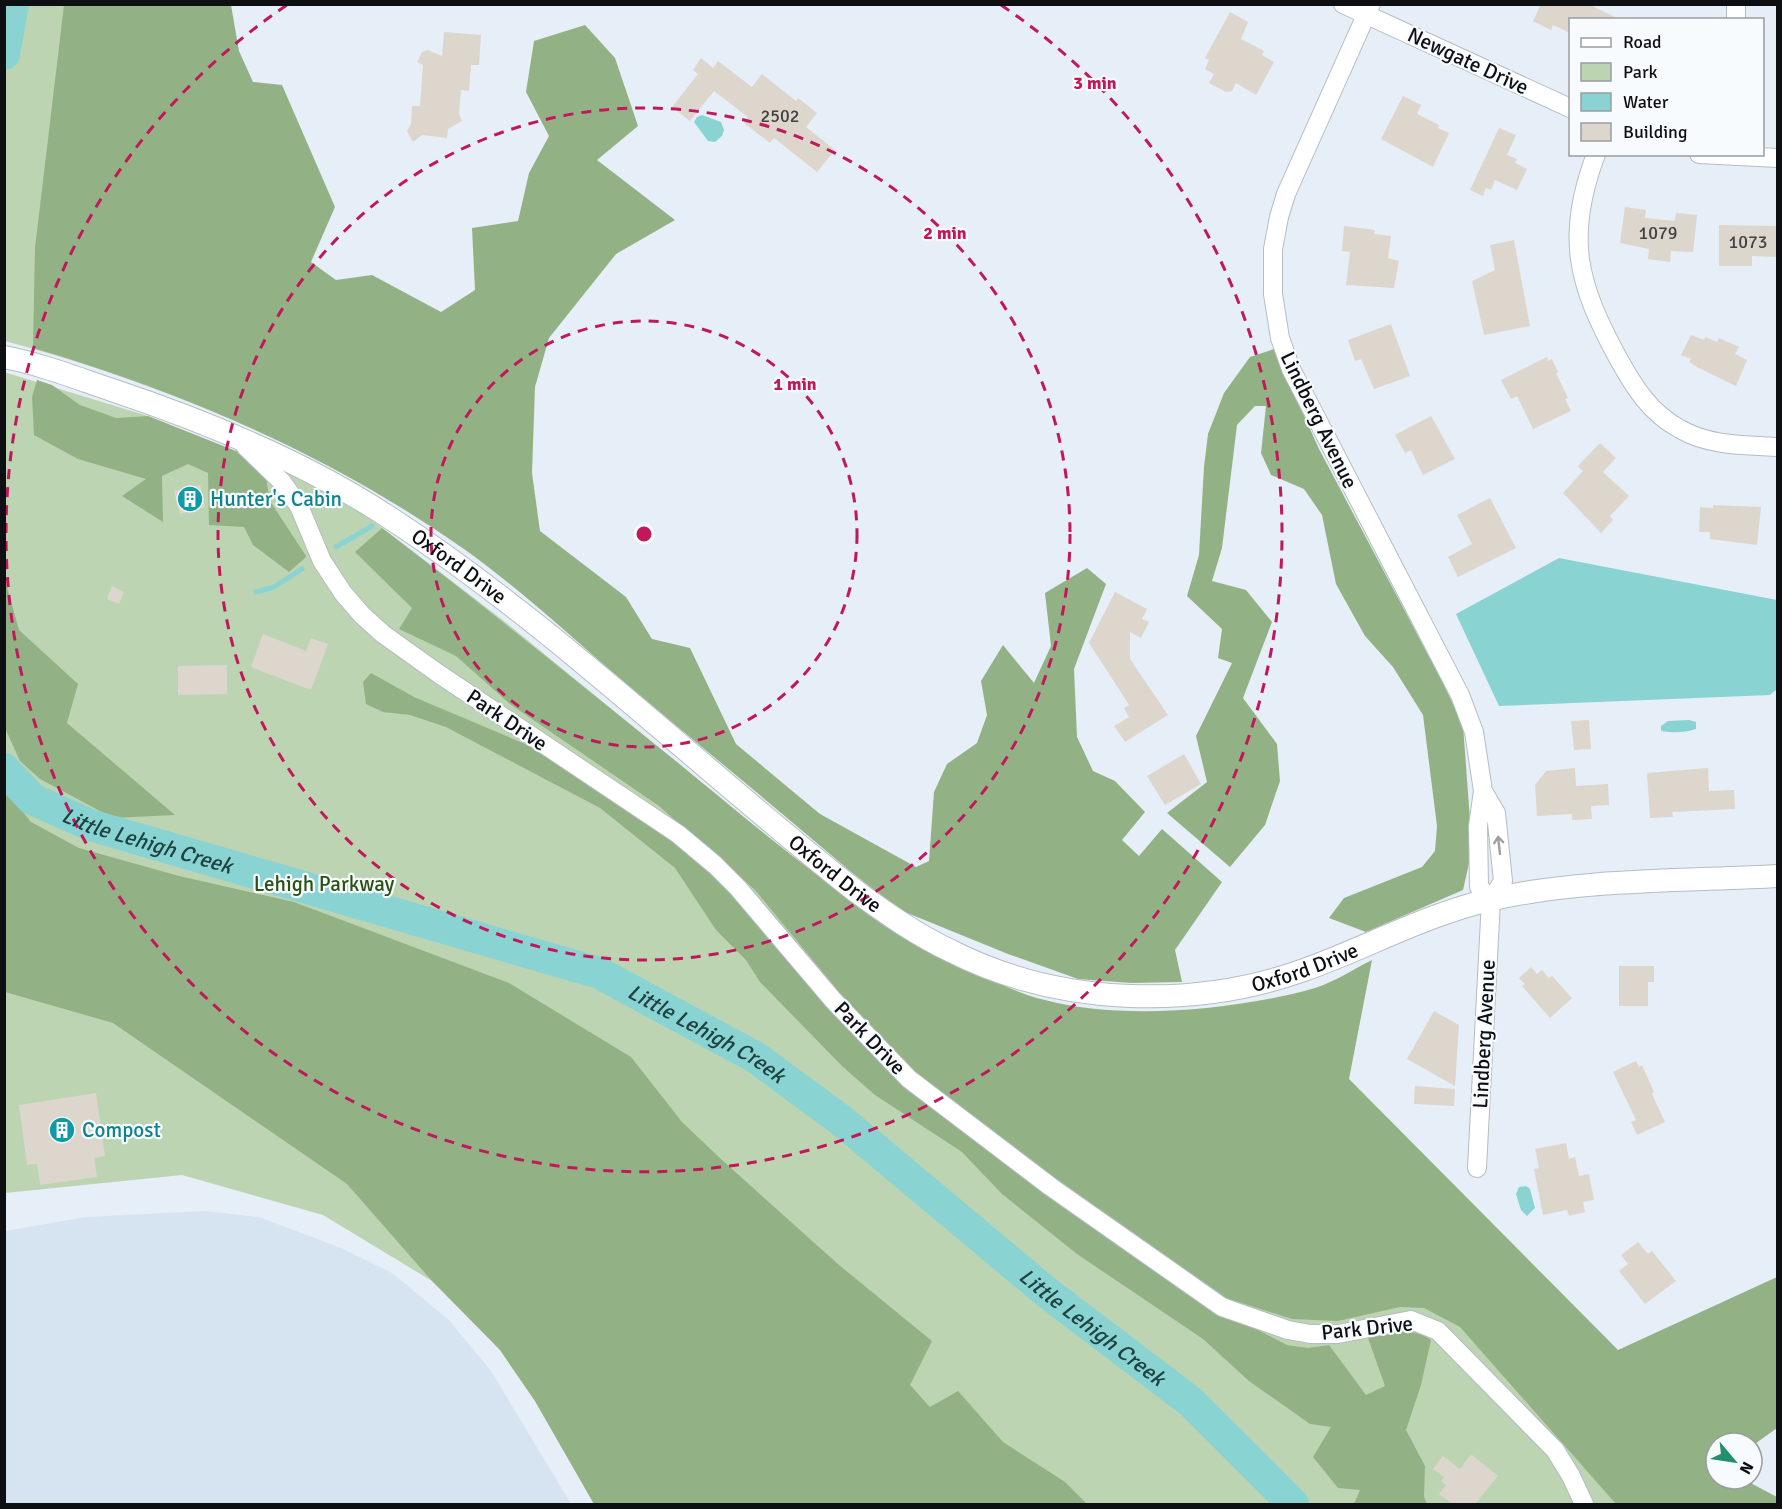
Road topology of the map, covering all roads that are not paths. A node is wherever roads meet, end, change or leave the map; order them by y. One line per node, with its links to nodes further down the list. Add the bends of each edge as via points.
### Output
1 (1343, 4): 2 (street, Newgate Drive)
2 (1369, 9): 3 (street, Newgate Drive); 11 (street, Lindberg Avenue, via 1286,194 1273,249 1273,294 1280,338 1291,369 1460,695 1474,732 1483,790 1496,813 1503,881)
3 (1569, 108)
4 (1595, 156): 9 (street, via 1581,205 1579,258 1595,316 1633,384 1663,419 1681,430 1721,443)
5 (1740, 156): 6 (street)
6 (1778, 158)
7 (4, 357): 8 (main road, Oxford Drive, via 174,411)
8 (226, 432): 11 (main road, Oxford Drive, via 358,498 459,566 856,892 913,931 994,970 1057,987 1120,996 1210,992 1301,971 1412,926); 13 (street, Park Drive, via 282,482 299,506 322,561 343,593 369,621 439,674 678,834 715,865 833,1000 909,1079 1051,1187 1222,1307 1310,1334 1338,1334 1412,1320 1438,1331 1555,1450)
9 (1778, 447)
10 (1778, 876): 11 (main road, Oxford Drive, via 1558,888)
11 (1491, 900): 12 (street, Lindberg Avenue)
12 (1478, 1168)
13 (1584, 1504)

